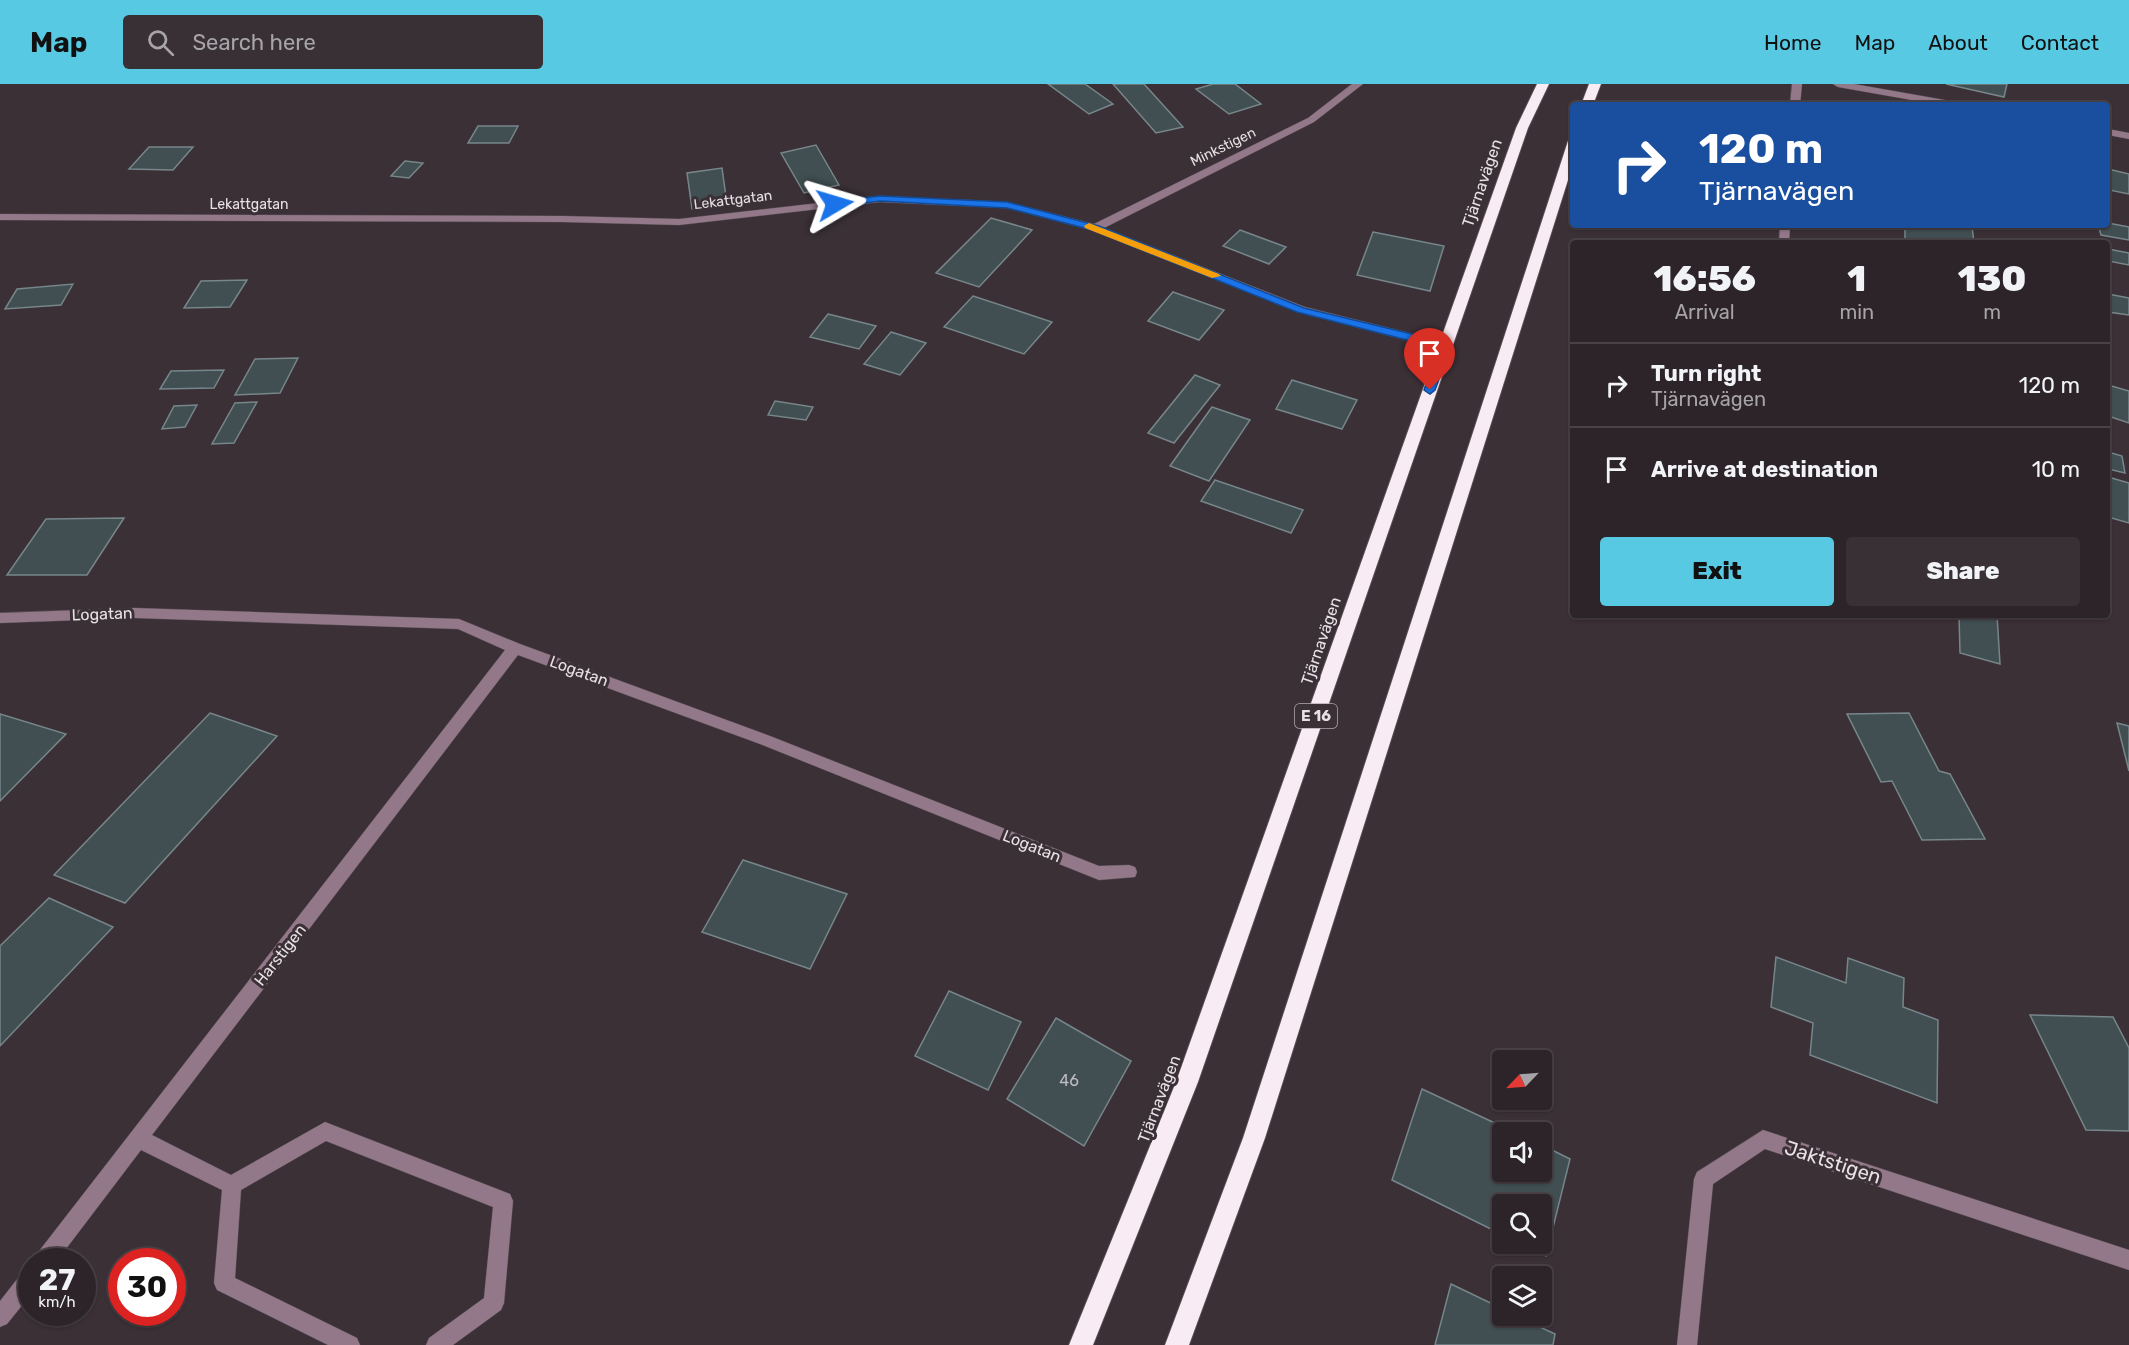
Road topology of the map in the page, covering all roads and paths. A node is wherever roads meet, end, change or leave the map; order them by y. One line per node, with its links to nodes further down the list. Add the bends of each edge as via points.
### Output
1 (1358, 84): 13 (street, Minkstigen, via 1311,120)
2 (1543, 84): 14 (highway, Tjärnavägen / E 16, via 1522,128)
3 (1595, 84): 6 (highway)
4 (1797, 84): 7 (street)
5 (1838, 84): 8 (street)
6 (1588, 102)
7 (1795, 102)
8 (1939, 102)
9 (2110, 132): 10 (street)
10 (2129, 136)
11 (1570, 153): 27 (highway, via 1254,1138)
12 (0, 217): 13 (street, Lekattgatan, via 679,222 880,199 1007,205)
13 (1095, 228): 14 (street, Lekattgatan, via 1301,310)
14 (1445, 346): 26 (highway, Tjärnavägen / E 16, via 1187,1082)
15 (0, 618): 16 (street, Logatan, via 135,613 459,624)
16 (516, 648): 17 (street, Logatan, via 765,740 1099,873); 18 (street, Harstigen)
17 (1129, 872)
18 (139, 1139): 19 (street); 20 (street, Harstigen)
19 (232, 1185): 24 (street, via 224,1283); 25 (street, via 325,1131 503,1201 494,1303)
20 (54, 1248)
21 (2129, 1260): 28 (street, Jaktstigen, via 1763,1139 1704,1179)
22 (18, 1294): 23 (street)
23 (0, 1317)
24 (350, 1345)
25 (436, 1345)
26 (1081, 1345)
27 (1177, 1345)
28 (1687, 1345)

